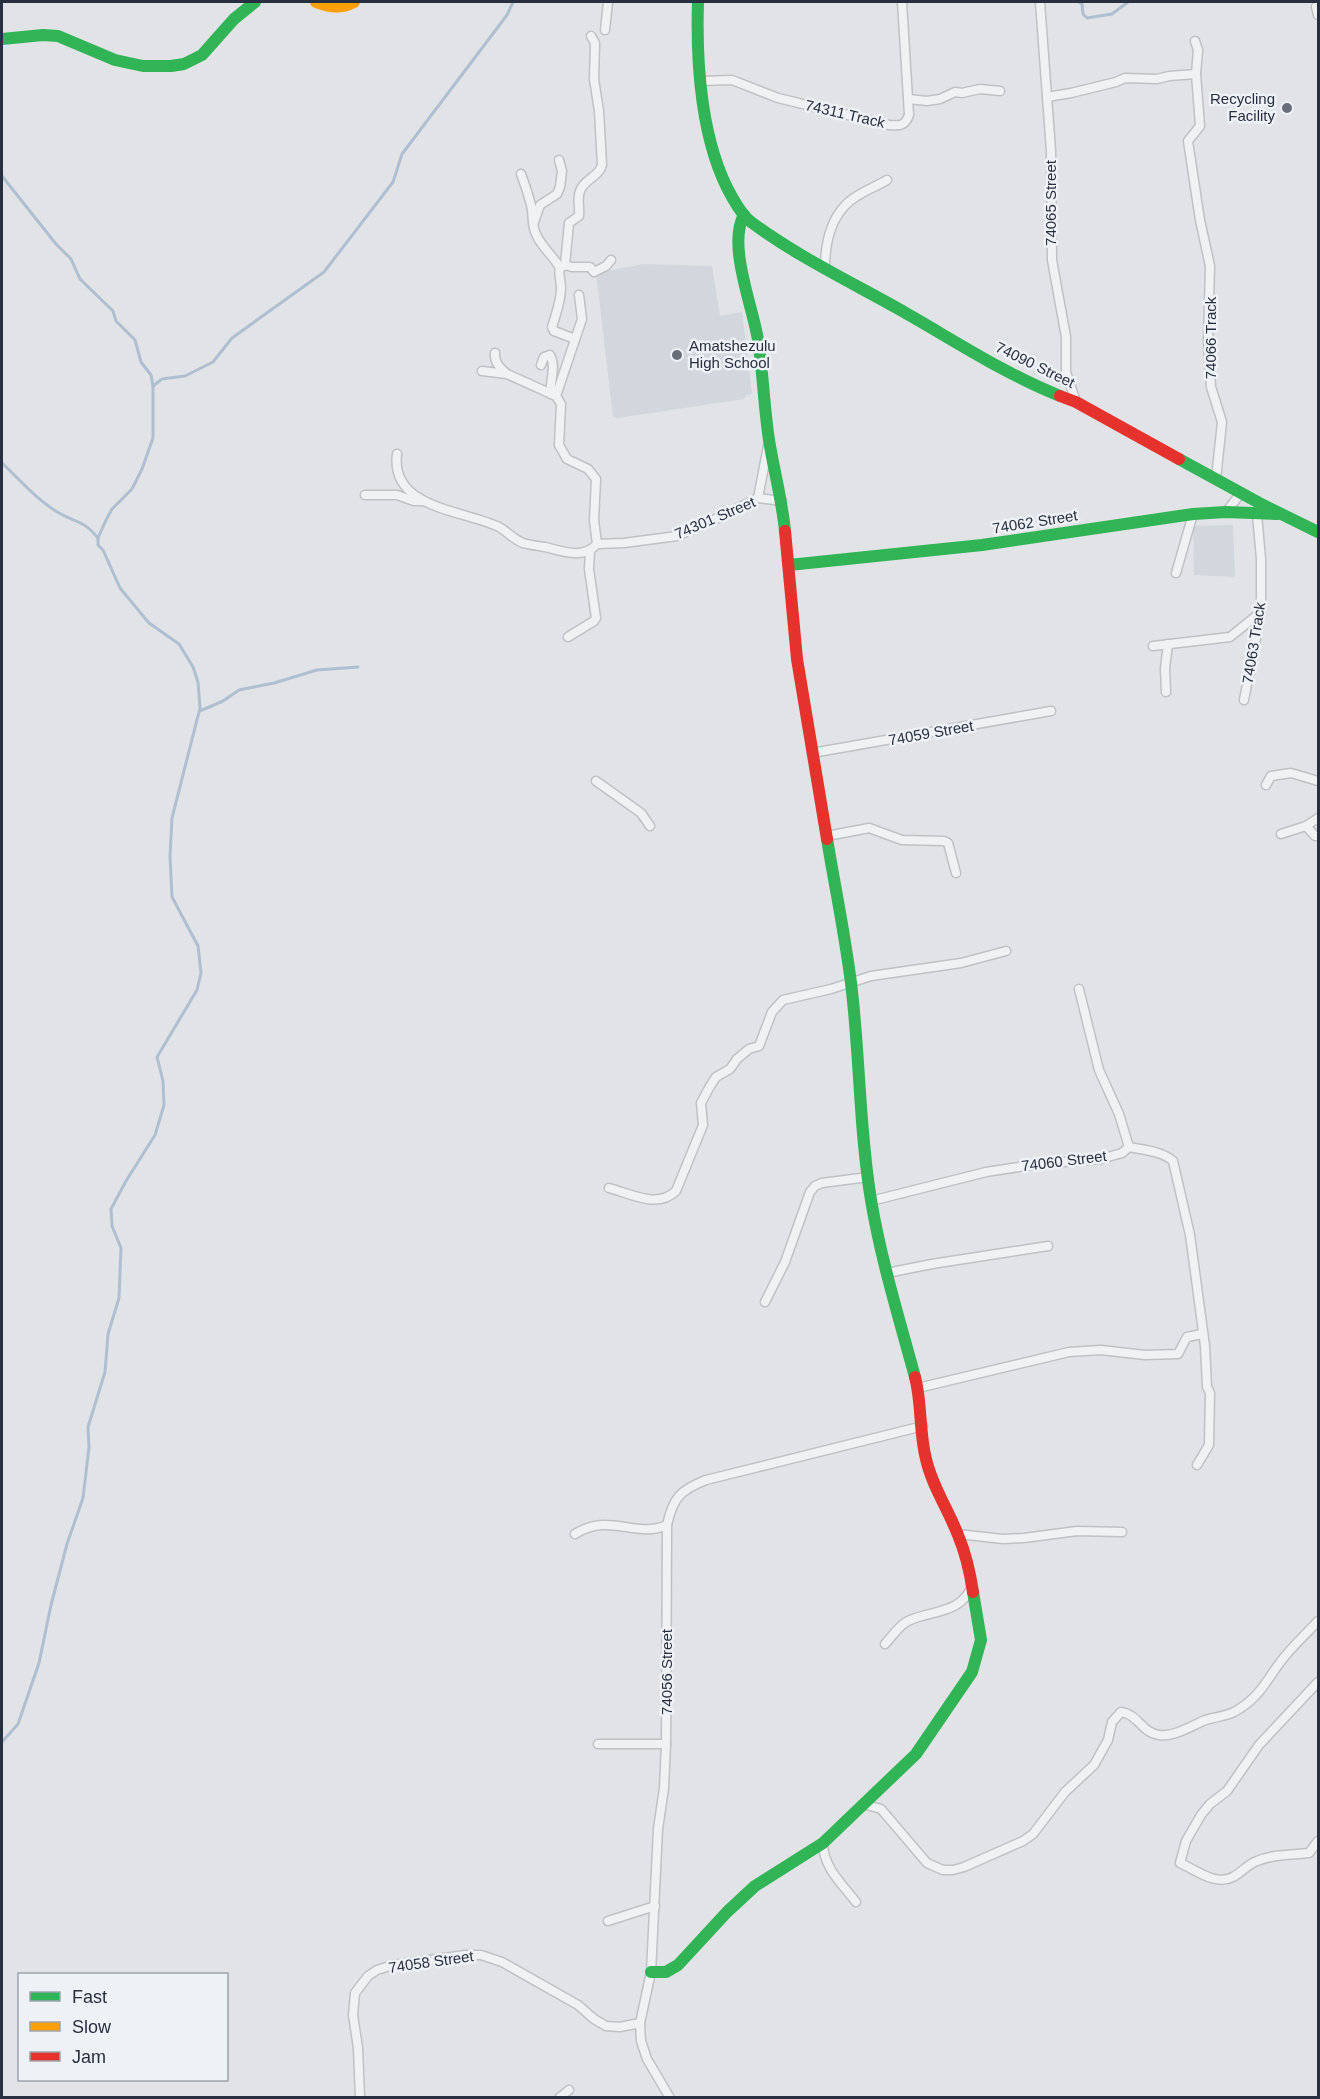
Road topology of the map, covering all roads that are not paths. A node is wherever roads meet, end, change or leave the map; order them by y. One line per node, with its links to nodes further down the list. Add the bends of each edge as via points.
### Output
1 (255, 2): 10 (street, via 234,19 208,50 187,63 169,66 119,61 59,37)
2 (316, 2): 3 (street, via 340,8)
3 (354, 2)
4 (608, 2): 8 (street)
5 (902, 2): 16 (street, 74311 Track)
6 (1040, 2): 15 (street, 74065 Street)
7 (696, 3): 13 (street)
8 (605, 30)
9 (591, 36): 25 (street, via 595,42 594,79 602,165 579,192 579,216 569,223)
10 (2, 39)
11 (1194, 41): 12 (street, 74066 Track, via 1198,50)
12 (1196, 74): 15 (street, via 1125,78); 37 (street, 74066 Track, via 1200,126 1188,141 1210,266 1211,387 1222,422)
13 (700, 81): 16 (street, 74311 Track, via 732,80 825,111 900,126 909,115); 22 (street, via 714,151)
14 (1000, 91): 16 (street, via 980,89 927,101)
15 (1047, 97): 34 (street, 74065 Street, via 1052,260 1066,337 1066,372)
16 (909, 99)
17 (559, 160): 21 (street, via 560,187)
18 (521, 174): 20 (street)
19 (887, 180): 26 (street, via 842,208 825,248)
20 (527, 194): 21 (street); 23 (street)
21 (541, 204): 23 (street)
22 (744, 216): 26 (street, 74090 Street); 35 (street, via 738,238 758,340)
23 (533, 225): 25 (street, via 540,244)
24 (611, 260): 25 (street, via 594,272 590,267)
25 (562, 266): 28 (street, via 559,308 552,327)
26 (825, 268): 34 (street, 74090 Street, via 1012,373)
27 (579, 296): 28 (street, via 582,319)
28 (575, 339): 33 (street)
29 (495, 353): 32 (street, via 494,359)
30 (541, 366): 33 (street, via 544,357 550,355)
31 (482, 370): 32 (street)
32 (507, 374): 33 (street)
33 (553, 395): 48 (street, via 561,404 560,446 567,459 588,469 596,479)
34 (1076, 402): 37 (street, 74090 Street)
35 (769, 441): 40 (street); 42 (street)
36 (397, 454): 41 (street, via 396,469 401,481)
37 (1216, 479): 38 (street, 74090 Street)
38 (1241, 493): 43 (street); 46 (street, 74090 Street)
39 (365, 495): 41 (street, via 397,495)
40 (758, 498): 42 (street, 74301 Street); 48 (street, 74301 Street, via 677,536)
41 (424, 501): 48 (street, 74301 Street, via 500,528 522,542 572,554)
42 (782, 501): 49 (street)
43 (1226, 512): 44 (street, 74062 Street); 45 (street, 74062 Street)
44 (1193, 514): 49 (street, 74062 Street, via 982,545); 50 (street)
45 (1257, 514): 46 (street, 74062 Street); 51 (street, 74063 Track)
46 (1284, 516): 47 (street, 74090 Street)
47 (1318, 532)
48 (594, 547): 52 (street, via 588,569 596,618)
49 (789, 565): 58 (street, via 797,659)
50 (1176, 573)
51 (1261, 612): 53 (street, via 1230,637); 56 (street, 74063 Track)
52 (568, 637)
53 (1168, 644): 54 (street); 55 (street)
54 (1153, 646)
55 (1166, 692)
56 (1244, 700)
57 (1051, 711): 58 (street, 74059 Street)
58 (812, 753): 66 (street)
59 (1267, 781): 61 (street, via 1291,773)
60 (596, 782): 63 (street, via 641,813)
61 (1318, 782)
62 (1318, 818): 64 (street)
63 (650, 825)
64 (1306, 826): 65 (street); 67 (street)
65 (1281, 834)
66 (827, 836): 68 (street, via 869,828 902,840 944,841 950,848); 70 (street)
67 (1318, 836)
68 (956, 873)
69 (1006, 951): 70 (street)
70 (851, 983): 73 (street); 74 (street, via 783,1000 772,1012 759,1046 749,1049 716,1077 701,1103 703,1125 676,1191 668,1198 656,1201)
71 (1079, 989): 72 (street, 74060 Street, via 1099,1070)
72 (1129, 1147): 75 (street, 74060 Street, via 1101,1159 986,1172); 79 (street, via 1173,1161 1190,1235)
73 (868, 1177): 75 (street); 78 (street, via 822,1183 810,1192)
74 (609, 1188)
75 (871, 1201): 77 (street)
76 (1048, 1246): 77 (street)
77 (887, 1273): 80 (street)
78 (765, 1302)
79 (1202, 1334): 80 (street, via 1187,1337 1178,1354 1069,1352); 82 (street, via 1210,1429 1209,1445)
80 (918, 1388): 81 (street)
81 (923, 1426): 83 (street, 74056 Street, via 706,1480 682,1491); 86 (street, via 931,1477)
82 (1197, 1465)
83 (667, 1525): 85 (street, via 651,1529 598,1524); 92 (street, 74056 Street)
84 (1122, 1532): 86 (street, via 1077,1531 1003,1539)
85 (575, 1534)
86 (958, 1534): 87 (street)
87 (973, 1586): 89 (street, via 960,1604 905,1622); 93 (street, via 981,1640 972,1672 916,1754)
88 (1318, 1621): 93 (street, via 1256,1695 1230,1714 1160,1736 1143,1727 1132,1714 1121,1712 1112,1722 1108,1740 1094,1765 1065,1792 1034,1834 964,1866 943,1870 927,1863 881,1809)
89 (885, 1644)
90 (1318, 1682): 94 (street, via 1259,1745 1227,1791 1210,1804 1186,1841 1180,1863 1222,1881 1257,1861 1309,1853)
91 (598, 1744): 92 (street)
92 (666, 1744): 97 (street, 74056 Street)
93 (863, 1804): 95 (street)
94 (1318, 1841)
95 (823, 1843): 96 (street, via 831,1872); 99 (street, via 755,1886 673,1969)
96 (856, 1902)
97 (655, 1906): 98 (street); 99 (street, 74056 Street)
98 (608, 1921)
99 (651, 1972): 100 (street, 74056 Street)
100 (640, 2023): 102 (street, 74058 Street, via 606,2026 578,2005 502,1962 481,1955 393,1965 376,1970 355,1993 353,2015); 104 (street, 74056 Street, via 647,2059)
101 (569, 2090): 103 (street)
102 (360, 2097)
103 (559, 2097)
104 (670, 2097)

